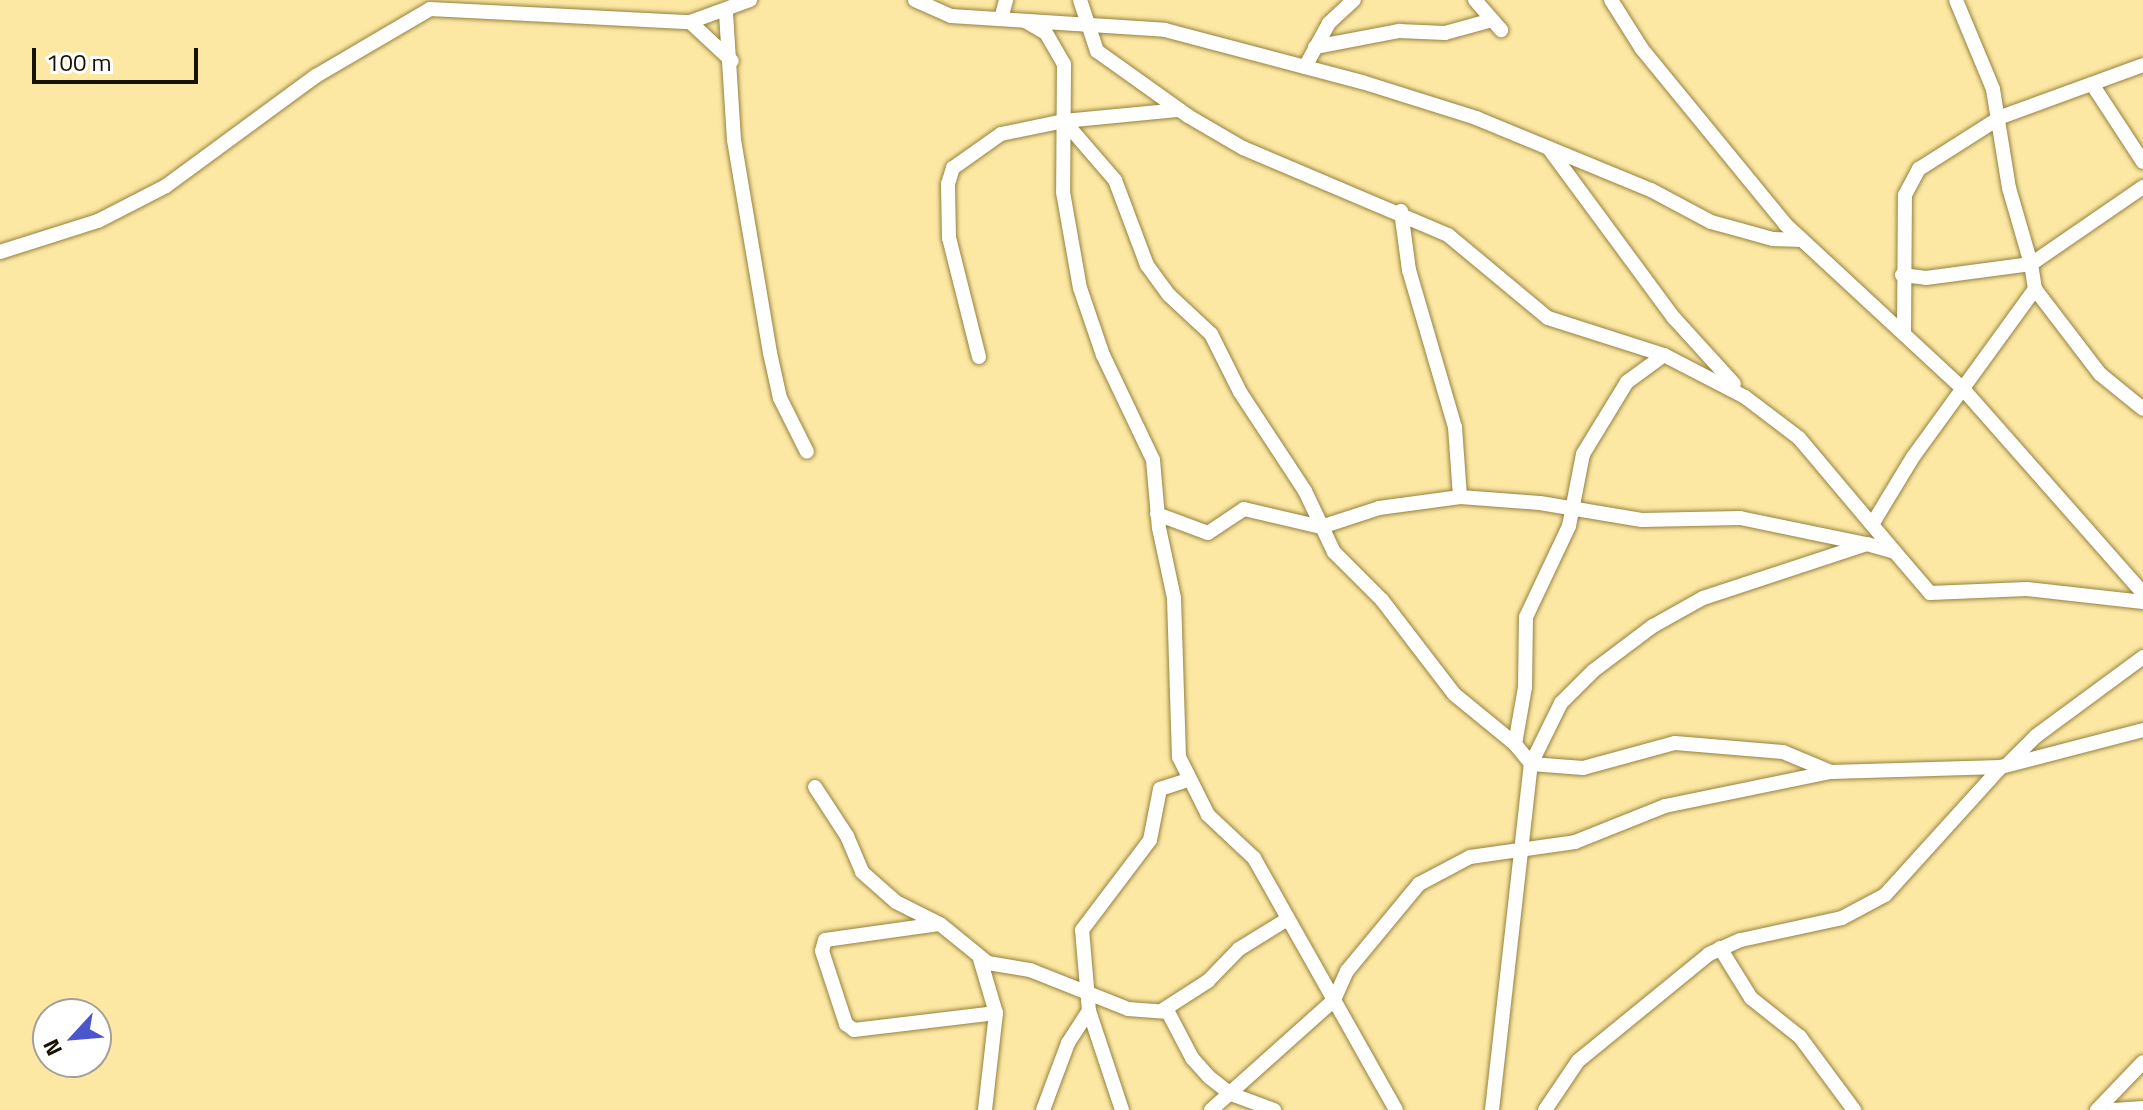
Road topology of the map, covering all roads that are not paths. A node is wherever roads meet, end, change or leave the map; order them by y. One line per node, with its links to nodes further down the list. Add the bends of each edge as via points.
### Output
1 (750, 0): 9 (street)
2 (915, 0): 10 (street, via 951,16)
3 (1006, 0): 10 (street)
4 (1080, 0): 12 (street)
5 (1354, 0): 14 (street, via 1329,23)
6 (1475, 0): 14 (street, via 1496,25 1445,33 1399,31)
7 (1611, 0): 26 (street, via 1642,49)
8 (1956, 0): 20 (street)
9 (726, 13): 13 (street); 15 (street)
10 (1001, 19): 11 (street)
11 (1025, 21): 12 (street); 21 (street, via 1046,33 1064,64)
12 (1086, 21): 17 (street, via 1165,30); 19 (street, via 1101,54)
13 (690, 22): 15 (street); 27 (street, via 430,9 307,82 166,186 98,221)
14 (1315, 47): 17 (street)
15 (732, 61): 37 (street, via 734,140 770,353 780,398)
16 (2143, 65): 18 (street)
17 (1305, 67): 22 (street, via 1476,118)
18 (2092, 84): 20 (street); 23 (street)
19 (1179, 110): 21 (street); 25 (street, via 1243,148)
20 (2001, 117): 28 (street, via 2009,188); 29 (street, via 1930,159 1910,181)
21 (1064, 121): 33 (street, via 991,138 950,175 949,238); 40 (street, via 1064,205 1080,288 1103,355 1153,460); 42 (street, via 1115,180 1147,265 1169,295 1211,334)
22 (1550, 150): 26 (street, via 1651,190 1711,222 1773,239); 35 (street, via 1674,318)
23 (2143, 162)
24 (2143, 187): 28 (street)
25 (1401, 211): 32 (street, via 1478,255 1548,318); 38 (street, via 1409,270 1455,427)
26 (1801, 240): 31 (street)
27 (0, 252)
28 (2031, 264): 29 (street, via 1926,278); 30 (street)
29 (1902, 275): 31 (street)
30 (2035, 289): 34 (street); 36 (street, via 2100,374)
31 (1904, 332): 34 (street)
32 (1664, 355): 35 (street); 39 (street, via 1627,382 1588,441)
33 (979, 357)
34 (1964, 390): 41 (street, via 1913,457); 45 (street)
35 (1745, 397): 41 (street, via 1799,438)
36 (2143, 409)
37 (807, 452)
38 (1460, 497): 39 (street); 42 (street, via 1379,508)
39 (1575, 508): 43 (street, via 1642,520 1740,518); 49 (street, via 1526,617 1525,687)
40 (1157, 514): 42 (street, via 1208,533 1244,509); 53 (street, via 1174,598 1177,750)
41 (1873, 523): 44 (street)
42 (1321, 527): 49 (street, via 1334,552 1382,600 1454,694)
43 (1867, 544): 44 (street); 50 (street, via 1703,598 1653,626 1593,671 1561,703)
44 (1895, 552): 46 (street, via 1930,593 2027,589)
45 (2143, 593)
46 (2143, 602)
47 (2143, 657): 51 (street)
48 (2143, 730): 51 (street)
49 (1515, 744): 50 (street)
50 (1531, 764): 52 (street, via 1583,768 1675,743 1783,752); 55 (street)
51 (2004, 766): 52 (street); 58 (street, via 1896,885 1868,906 1824,923)
52 (1831, 772): 55 (street, via 1665,806 1586,839)
53 (1187, 780): 56 (street, via 1208,815 1247,848); 60 (street, via 1160,789 1150,840 1082,930)
54 (815, 787): 57 (street, via 867,879 896,902)
55 (1525, 849): 61 (street, via 1478,854 1419,884 1347,971); 74 (street)
56 (1286, 920): 61 (street); 62 (street, via 1239,949 1208,981)
57 (940, 924): 59 (street); 64 (street, via 825,940 822,951 846,1024 854,1030)
58 (1720, 948): 75 (street, via 1578,1061); 76 (street, via 1751,998 1800,1037)
59 (980, 959): 60 (street, via 1030,970); 64 (street)
60 (1088, 996): 62 (street, via 1128,1009); 63 (street)
61 (1334, 1000): 66 (street); 73 (street)
62 (1163, 1010): 66 (street, via 1194,1062)
63 (1089, 1011): 69 (street, via 1068,1043); 70 (street)
64 (996, 1013): 68 (street)
65 (2143, 1062): 77 (street)
66 (1231, 1094): 71 (street); 72 (street)
67 (2143, 1108): 78 (street)
68 (985, 1110)
69 (1043, 1110)
70 (1122, 1110)
71 (1211, 1110)
72 (1274, 1110)
73 (1396, 1110)
74 (1492, 1110)
75 (1545, 1110)
76 (1854, 1110)
77 (2097, 1110)
78 (2114, 1110)

